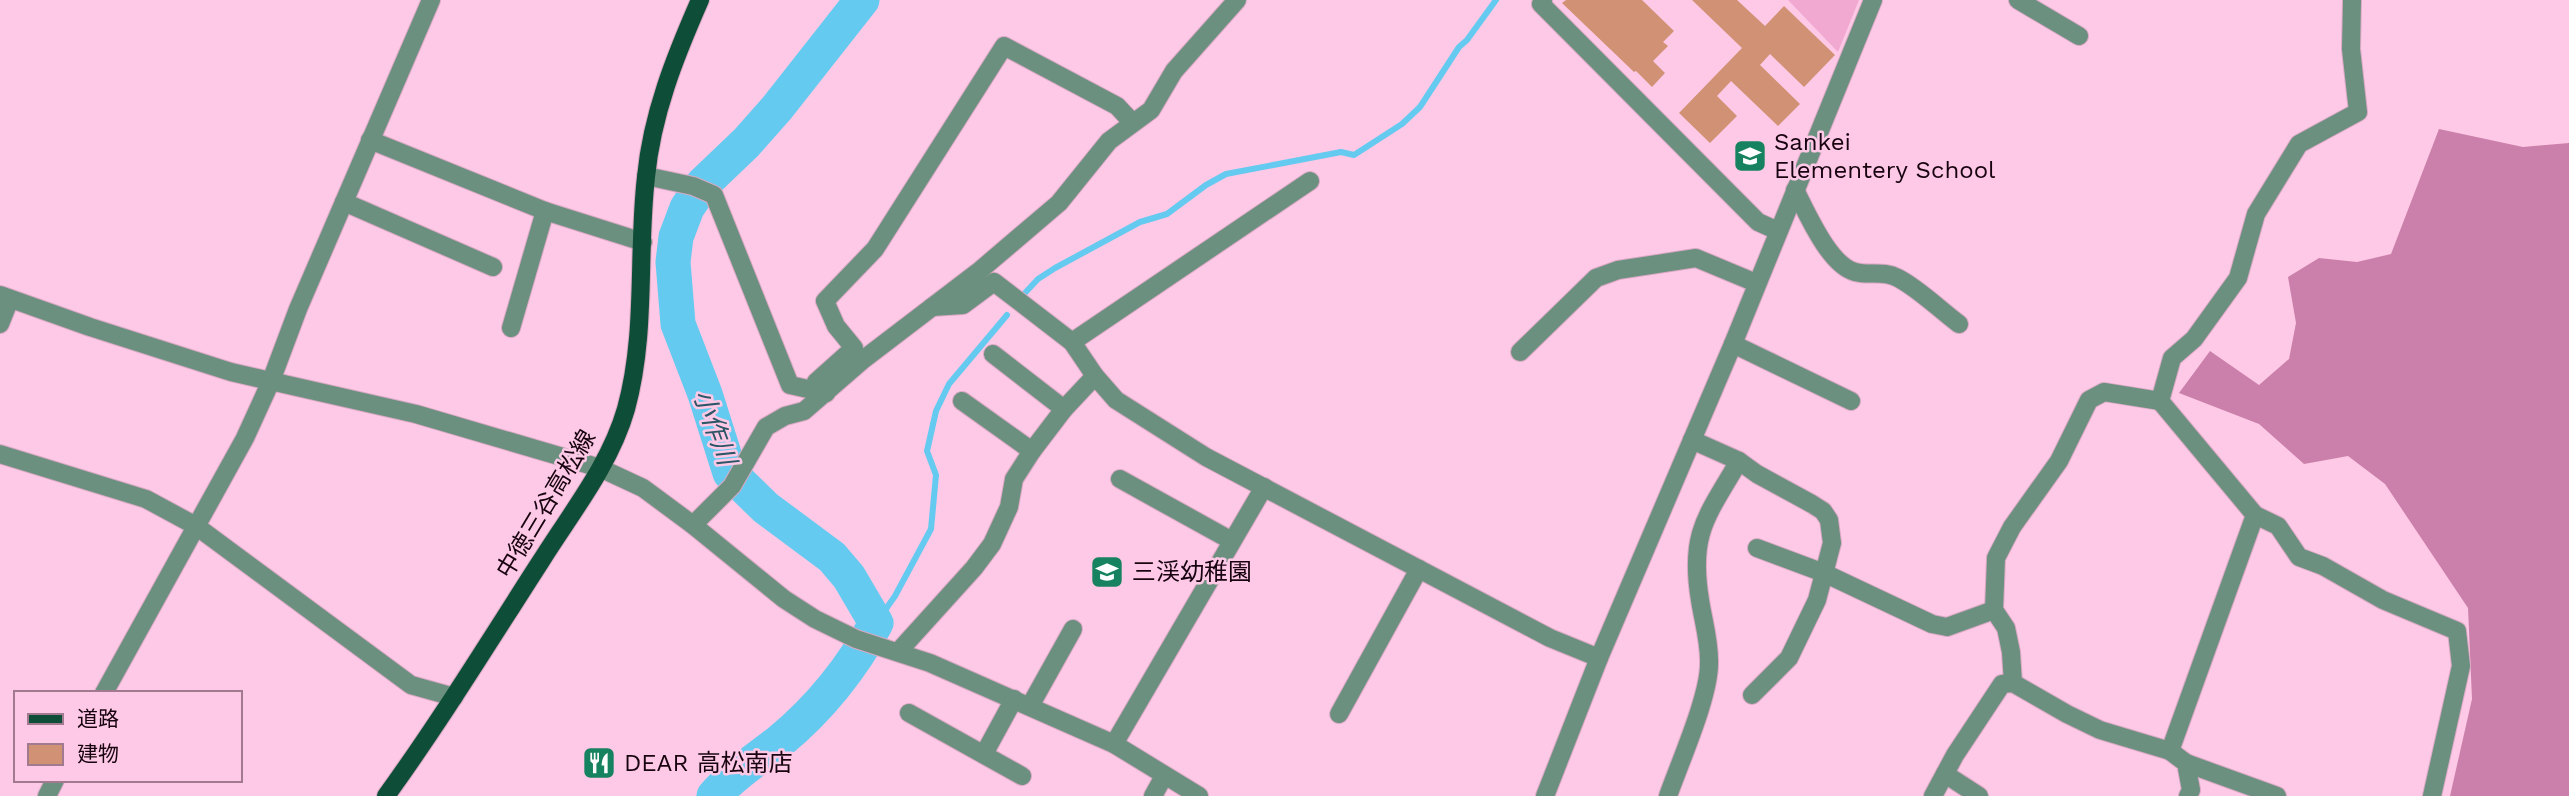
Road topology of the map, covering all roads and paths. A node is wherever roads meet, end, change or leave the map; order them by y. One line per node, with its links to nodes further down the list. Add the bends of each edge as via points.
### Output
1 (430, 0): 10 (street)
2 (700, 0): 11 (main road, 中徳三谷高松線, via 664,88)
3 (1237, 0): 9 (street, via 1174,71 1151,110)
4 (1543, 0): 16 (street, via 1541,4 1758,222)
5 (1873, 0): 13 (street)
6 (2352, 0): 34 (street, via 2351,48 2358,112 2299,144 2256,214 2238,278 2194,339 2172,358)
7 (2030, 3): 8 (street)
8 (2079, 36)
9 (1132, 122): 21 (street, via 1109,141 1059,203); 31 (street, via 1117,106 1004,46 875,249 825,301 836,326 854,348 816,382)
10 (370, 139): 14 (street); 15 (street)
11 (646, 176): 17 (main road, 中徳三谷高松線); 31 (street, via 714,195 790,385)
12 (1310, 180): 25 (street)
13 (1795, 190): 16 (street); 23 (street, via 1842,264 1853,272 1896,276)
14 (344, 202): 18 (street); 30 (street)
15 (545, 211): 17 (street); 24 (street)
16 (1778, 231): 19 (street)
17 (643, 242): 40 (main road, 中徳三谷高松線, via 637,358 626,410)
18 (493, 267)
19 (1756, 283): 26 (street); 27 (street, via 1696,258 1618,270 1596,278)
20 (5, 297): 22 (street); 30 (street, via 218,368)
21 (932, 307): 25 (street, via 963,305 994,282); 31 (street)
22 (0, 324)
23 (1959, 324)
24 (511, 328)
25 (1072, 342): 29 (street)
26 (1733, 344): 33 (street); 36 (street)
27 (1520, 352)
28 (993, 354): 35 (street)
29 (1095, 376): 35 (street); 42 (street, via 1116,400 1206,457)
30 (271, 381): 40 (street, via 416,414); 45 (street)
31 (827, 393): 44 (street, via 804,411 766,427 732,485)
32 (962, 401): 37 (street)
33 (1851, 401)
34 (2160, 401): 43 (street); 50 (street, via 2104,392 2089,400 2059,461 1996,558)
35 (1064, 409): 37 (street)
36 (1692, 440): 39 (street); 53 (street)
37 (1032, 451): 52 (street, via 1014,479 1009,506 992,544)
38 (0, 454): 45 (street, via 146,499)
39 (1739, 461): 49 (street, via 1823,511 1832,543); 72 (street, via 1703,523 1696,549 1709,664 1704,694)
40 (600, 468): 44 (street, via 643,488); 57 (main road, 中徳三谷高松線)
41 (1120, 479): 46 (street)
42 (1264, 486): 46 (street); 48 (street)
43 (2255, 514): 62 (street); 77 (street, via 2278,526 2299,557 2457,631 2461,666)
44 (693, 525): 52 (street, via 815,619)
45 (196, 526): 55 (street); 57 (street, via 411,685)
46 (1233, 541): 61 (street)
47 (1757, 548): 49 (street)
48 (1419, 569): 53 (street, via 1550,638); 60 (street)
49 (1824, 573): 50 (street, via 1932,624 1947,627); 56 (street, via 1817,600 1789,658)
50 (1994, 610): 54 (street, via 2006,628)
51 (1073, 629): 58 (street)
52 (898, 652): 58 (street)
53 (1600, 658): 71 (street)
54 (2013, 683): 62 (street, via 2099,730); 65 (street, via 2002,684)
55 (105, 691)
56 (1752, 695)
57 (454, 697): 68 (main road, 中徳三谷高松線)
58 (1022, 703): 61 (street); 63 (street)
59 (909, 713): 63 (street)
60 (1339, 714)
61 (1114, 744): 67 (street)
62 (2171, 751): 64 (street)
63 (984, 754): 66 (street)
64 (2186, 763): 75 (street); 76 (street)
65 (1945, 774): 73 (street); 74 (street)
66 (1021, 776)
67 (1164, 776): 69 (street); 70 (street)
68 (386, 796)
69 (1153, 796)
70 (1199, 796)
71 (1545, 796)
72 (1668, 796)
73 (1933, 796)
74 (1979, 796)
75 (2188, 796)
76 (2277, 796)
77 (2432, 796)

